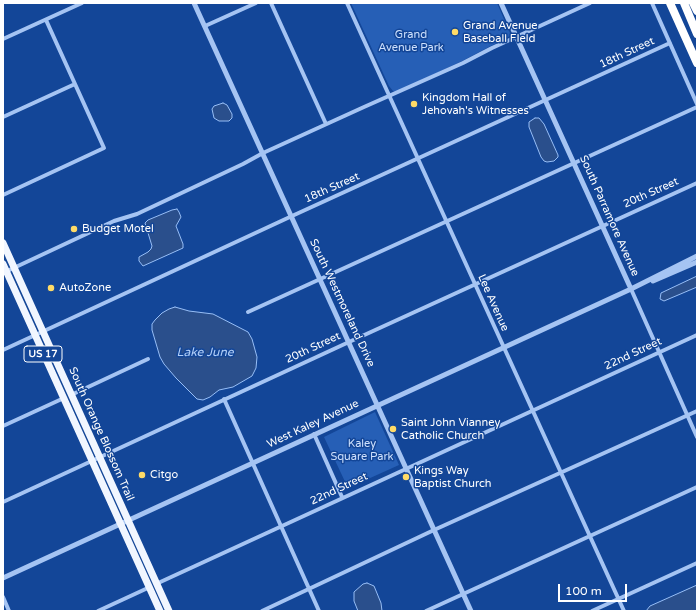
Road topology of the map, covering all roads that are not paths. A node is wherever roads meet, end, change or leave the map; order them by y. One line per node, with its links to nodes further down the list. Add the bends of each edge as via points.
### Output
1 (82, 3): 13 (street)
2 (194, 3): 14 (street, South Westmoreland Drive)
3 (256, 3): 14 (street)
4 (271, 3): 25 (street)
5 (347, 3): 21 (street, Lee Avenue)
6 (501, 3): 16 (street, South Parramore Avenue)
7 (590, 3): 16 (street)
8 (652, 3): 18 (street)
9 (670, 3): 19 (highway)
10 (684, 3): 15 (highway)
11 (693, 3): 12 (highway)
12 (697, 11)
13 (46, 20): 17 (street); 20 (street)
14 (205, 26): 26 (street, South Westmoreland Drive)
15 (697, 34)
16 (516, 37): 21 (street, via 463,64); 22 (street, South Parramore Avenue)
17 (3, 40)
18 (670, 43): 22 (street, 18th Street); 23 (street)
19 (697, 63)
20 (75, 84): 24 (street); 30 (street, via 104,148)
21 (389, 96): 25 (street); 27 (street, Lee Avenue)
22 (545, 101): 27 (street, 18th Street); 28 (street, South Parramore Avenue)
23 (697, 105): 28 (street)
24 (3, 117)
25 (326, 124): 26 (street)
26 (263, 153): 31 (street, South Westmoreland Drive); 38 (street, via 137,214 114,221)
27 (418, 159): 31 (street, 18th Street); 32 (street, Lee Avenue)
28 (574, 163): 32 (street); 33 (street, South Parramore Avenue)
29 (697, 182): 33 (street, 20th Street)
30 (3, 195)
31 (292, 216): 40 (street, South Westmoreland Drive); 44 (street, 18th Street)
32 (446, 222): 40 (street); 41 (street, Lee Avenue)
33 (602, 226): 41 (street, 20th Street); 42 (street, South Parramore Avenue)
34 (3, 243): 38 (main road, South Orange Blossom Trail / US 17)
35 (697, 256): 42 (street)
36 (697, 262): 42 (street)
37 (3, 264): 39 (main road, South Orange Blossom Trail / US 17)
38 (14, 268): 39 (street); 44 (main road, South Orange Blossom Trail / US 17)
39 (5, 272): 45 (main road, South Orange Blossom Trail / US 17)
40 (320, 280): 43 (street); 47 (street, South Westmoreland Drive)
41 (475, 284): 47 (street, 20th Street); 48 (street, Lee Avenue)
42 (631, 289): 48 (street, West Kaley Avenue); 50 (street, South Parramore Avenue)
43 (248, 312)
44 (42, 332): 45 (street, 18th Street); 52 (main road, South Orange Blossom Trail / US 17)
45 (34, 335): 49 (street, 18th Street); 53 (main road, South Orange Blossom Trail / US 17)
46 (697, 335): 50 (street, 22nd Street)
47 (349, 342): 54 (street, 20th Street); 55 (street, South Westmoreland Drive)
48 (503, 347): 55 (street, West Kaley Avenue); 56 (street, Lee Avenue)
49 (3, 350)
50 (659, 352): 56 (street, 22nd Street); 58 (street, South Parramore Avenue)
51 (148, 358): 52 (street)
52 (71, 395): 53 (street); 62 (main road, South Orange Blossom Trail / US 17)
53 (63, 398): 59 (street); 63 (main road, South Orange Blossom Trail / US 17)
54 (224, 400): 62 (street, 20th Street); 64 (street)
55 (378, 405): 60 (street, West Kaley Avenue); 65 (street, South Westmoreland Drive)
56 (532, 411): 65 (street, 22nd Street); 66 (street, Lee Avenue)
57 (697, 411): 58 (street)
58 (687, 415): 61 (street, South Parramore Avenue); 66 (street)
59 (3, 426)
60 (314, 434): 64 (street, West Kaley Avenue); 68 (street)
61 (697, 437)
62 (100, 458): 63 (street, 20th Street); 70 (main road, South Orange Blossom Trail / US 17)
63 (92, 461): 69 (street, 20th Street); 71 (main road, South Orange Blossom Trail / US 17)
64 (252, 463): 70 (street, West Kaley Avenue); 72 (street)
65 (406, 468): 68 (street, 22nd Street); 73 (street, South Westmoreland Drive)
66 (561, 474): 73 (street); 74 (street, Lee Avenue)
67 (697, 487): 74 (street)
68 (342, 498): 72 (street, 22nd Street)
69 (3, 502)
70 (128, 520): 71 (street, West Kaley Avenue); 77 (main road, South Orange Blossom Trail / US 17)
71 (120, 524): 76 (street, West Kaley Avenue); 78 (main road, South Orange Blossom Trail / US 17)
72 (281, 526): 77 (street, 22nd Street); 79 (street)
73 (434, 530): 79 (street); 80 (street, South Westmoreland Drive)
74 (589, 536): 80 (street); 82 (street, Lee Avenue)
75 (697, 563): 82 (street)
76 (3, 578)
77 (157, 584): 78 (street, 22nd Street); 86 (main road, South Orange Blossom Trail / US 17)
78 (149, 587): 84 (street, 22nd Street); 85 (main road, South Orange Blossom Trail / US 17)
79 (309, 589): 87 (street); 88 (street)
80 (464, 593): 89 (street); 90 (street, South Westmoreland Drive)
81 (3, 597): 83 (street)
82 (618, 599): 91 (street); 92 (street, Lee Avenue)
83 (9, 611)
84 (98, 611)
85 (160, 611)
86 (169, 611)
87 (262, 611)
88 (319, 611)
89 (426, 611)
90 (472, 611)
91 (592, 611)
92 (624, 611)

